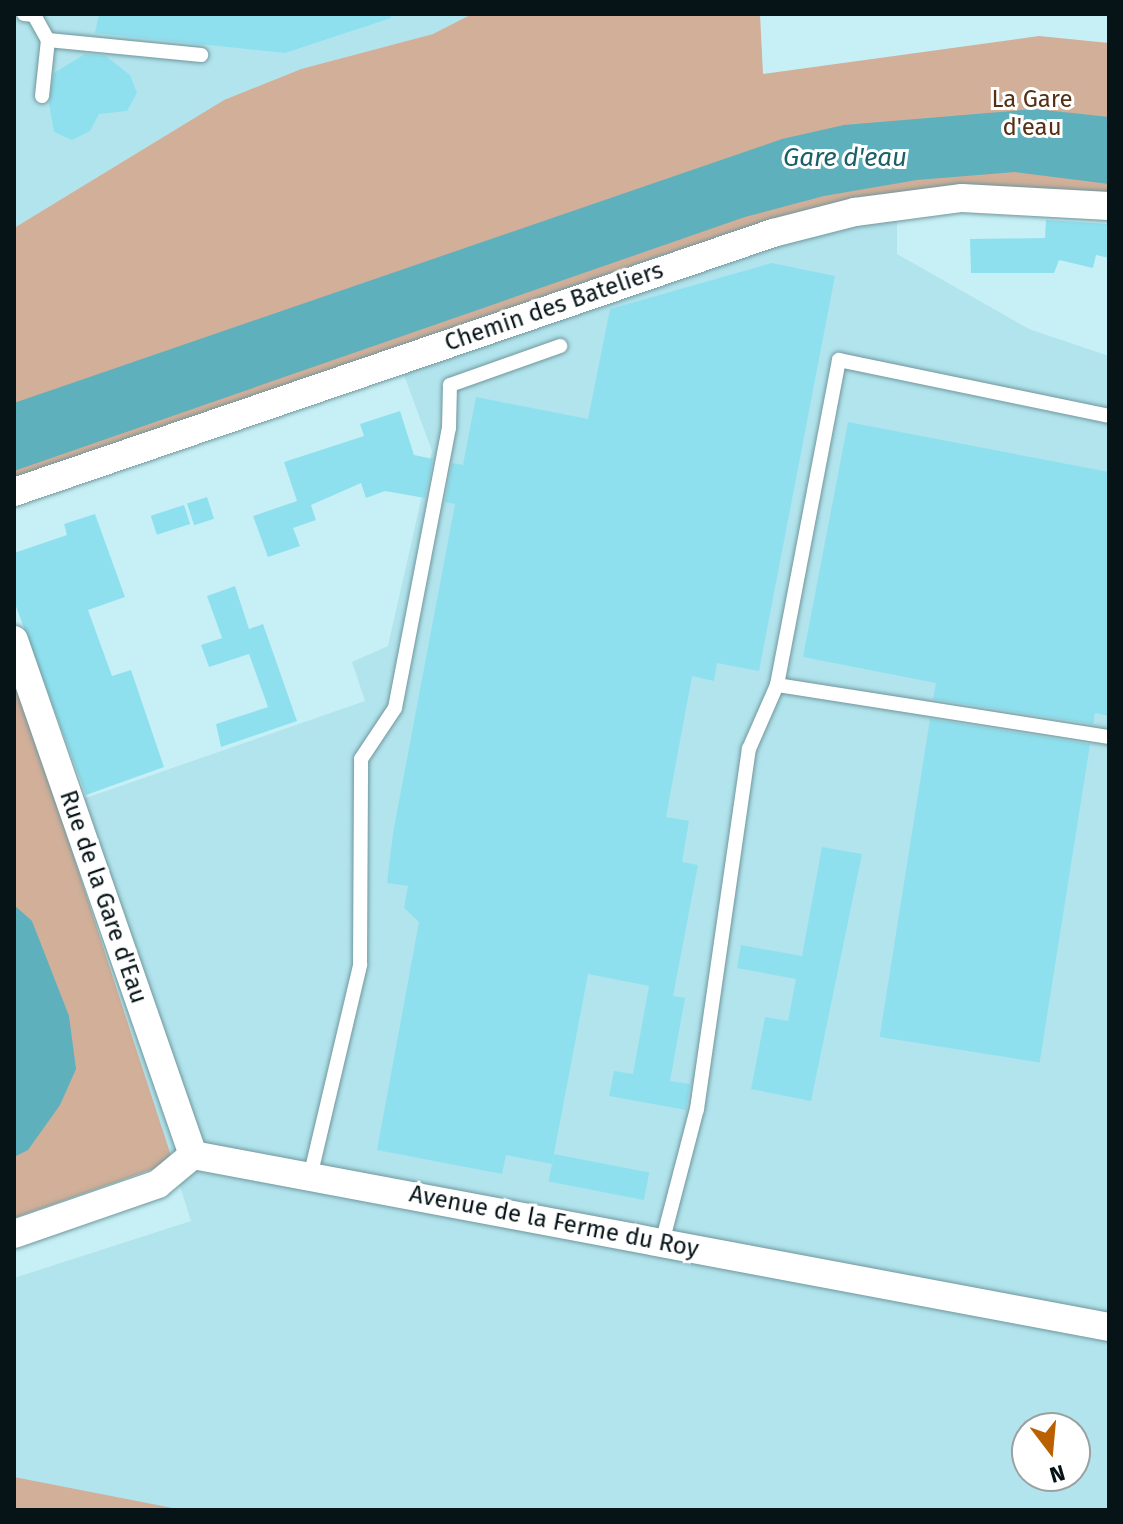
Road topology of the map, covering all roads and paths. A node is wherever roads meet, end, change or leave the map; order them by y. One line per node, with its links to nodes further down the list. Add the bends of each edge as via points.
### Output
1 (24, 14): 2 (lane, via 34,15)
2 (48, 40): 3 (lane); 4 (lane)
3 (201, 55)
4 (42, 96)
5 (1109, 206): 8 (street, Chemin des Bateliers, via 962,198 855,212 773,233)
6 (560, 346): 13 (lane, via 450,385 449,428 395,708 361,759 360,965)
7 (1109, 416): 10 (lane, via 839,360)
8 (14, 492)
9 (14, 640): 12 (street, Rue de la Gare d'Eau)
10 (777, 685): 11 (lane); 15 (lane, via 749,749 697,1109)
11 (1109, 737)
12 (193, 1155): 13 (street, Avenue de la Ferme du Roy); 14 (street, via 158,1184)
13 (310, 1177): 15 (street, Avenue de la Ferme du Roy)
14 (14, 1234)
15 (662, 1243): 16 (street, Avenue de la Ferme du Roy)
16 (1109, 1327)

